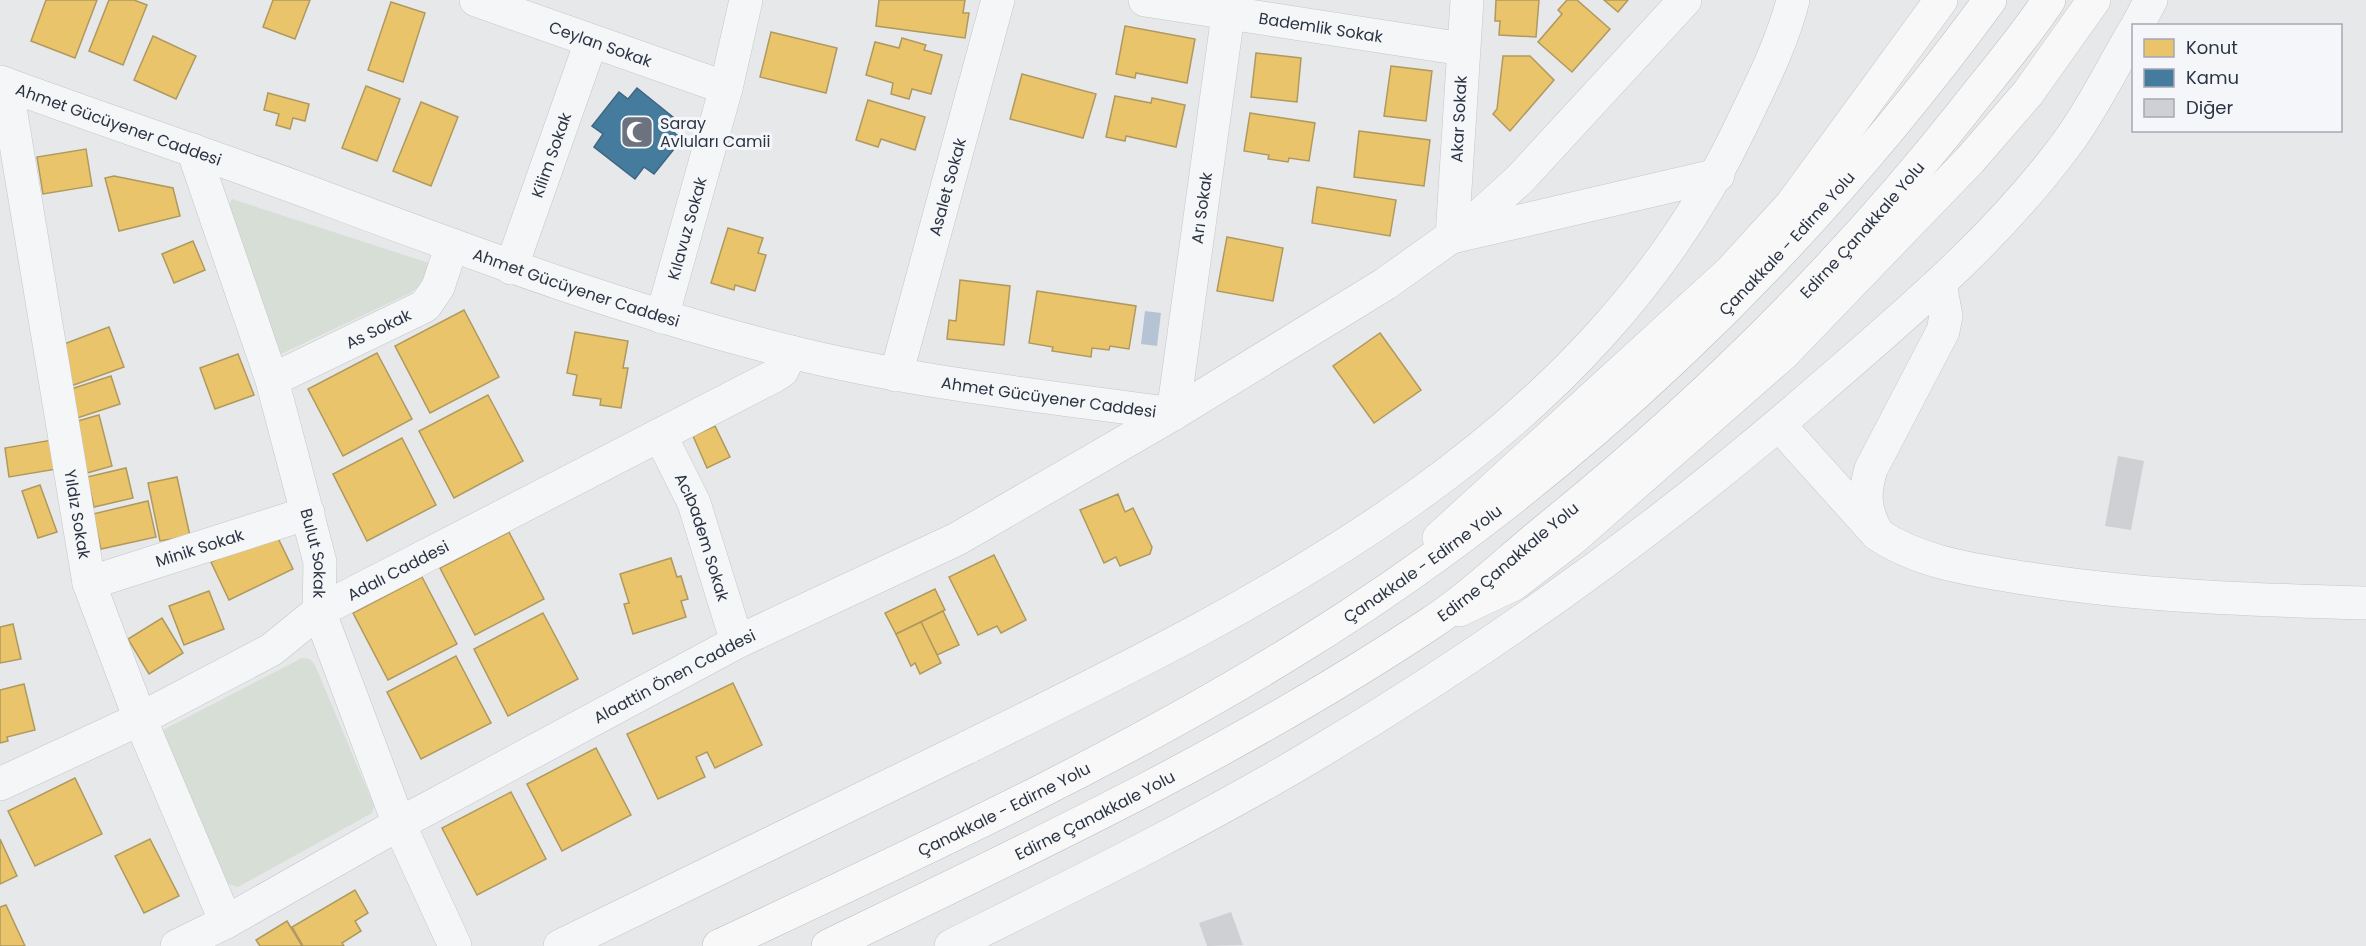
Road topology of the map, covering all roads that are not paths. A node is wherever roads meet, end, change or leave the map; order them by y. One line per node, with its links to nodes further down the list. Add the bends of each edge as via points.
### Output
1 (476, 0): 16 (street, Ceylan Sokak)
2 (746, 0): 19 (street, Kılavuz Sokak)
3 (999, 0): 28 (street, Asalet Sokak)
4 (1146, 0): 13 (street, Bademlik Sokak)
5 (1467, 0): 17 (street, Akar Sokak)
6 (1685, 0): 22 (street, Alaattin Önen Caddesi, via 1542,157)
7 (1941, 0): 35 (main road, via 1792,204 1738,264 1433,543)
8 (1990, 0): 35 (main road, Çanakkale - Edirne Yolu, via 1873,151 1751,284 1549,469)
9 (2049, 0): 39 (main road, Edirne Çanakkale Yolu, via 1928,156 1766,334 1649,445)
10 (2094, 0): 39 (main road, via 2021,102 1783,354 1571,540 1514,584)
11 (2151, 0): 14 (street)
12 (1794, 4): 21 (street)
13 (1229, 7): 17 (street, Bademlik Sokak); 30 (street, Arı Sokak)
14 (2138, 24)
15 (2132, 33): 25 (street, via 2070,139 2018,204)
16 (591, 42): 19 (street, Ceylan Sokak); 24 (street, Kilim Sokak)
17 (1463, 49): 22 (street, Akar Sokak)
18 (3, 83): 20 (street, Ahmet Gücüyener Caddesi); 36 (street, Yıldız Sokak)
19 (726, 88): 26 (street, Kılavuz Sokak)
20 (193, 150): 23 (street, Ahmet Gücüyener Caddesi); 29 (street, Bulut Sokak)
21 (1718, 175): 22 (street); 47 (street, via 1658,265 1560,380 1493,439 1406,506 1290,577 1103,678)
22 (1452, 237): 30 (street, Alaattin Önen Caddesi, via 1385,285)
23 (452, 245): 24 (street, Ahmet Gücüyener Caddesi); 29 (street, As Sokak, via 438,288 425,306)
24 (511, 268): 26 (street, Ahmet Gücüyener Caddesi)
25 (1940, 284): 31 (street); 34 (street, via 1946,315 1944,331 1871,469 1866,486 1865,502)
26 (662, 317): 27 (street, Ahmet Gücüyener Caddesi)
27 (791, 352): 28 (street, Ahmet Gücüyener Caddesi); 32 (street, Adalı Caddesi, via 782,371)
28 (896, 375): 30 (street, Ahmet Gücüyener Caddesi)
29 (272, 380): 33 (street, Bulut Sokak)
30 (1173, 414): 40 (street, Alaattin Önen Caddesi, via 957,539)
31 (1779, 424): 34 (street); 50 (street, via 1610,559 1388,709 1212,813)
32 (660, 435): 38 (street, Adalı Caddesi); 40 (street, Acıbadem Sokak, via 694,503)
33 (308, 513): 36 (street, Minik Sokak); 38 (street, Bulut Sokak, via 320,562)
34 (1877, 534): 37 (street, via 1906,550 1946,563 2089,588)
35 (1402, 581): 48 (main road, Çanakkale - Edirne Yolu, via 1302,646 1161,728 1047,788)
36 (89, 583): 41 (street, Yıldız Sokak)
37 (2366, 603)
38 (319, 610): 41 (street, Adalı Caddesi, via 271,650); 43 (street, Bulut Sokak)
39 (1435, 620): 49 (main road, Edirne Çanakkale Yolu, via 1184,771)
40 (737, 642): 43 (street, Alaattin Önen Caddesi)
41 (140, 719): 42 (street, Adalı Caddesi); 44 (street, Yıldız Sokak)
42 (0, 784)
43 (399, 824): 44 (street, Alaattin Önen Caddesi); 46 (street, Bulut Sokak)
44 (226, 922): 45 (street, Alaattin Önen Caddesi)
45 (177, 946)
46 (455, 946)
47 (561, 946)
48 (719, 946)
49 (828, 946)
50 (951, 946)

